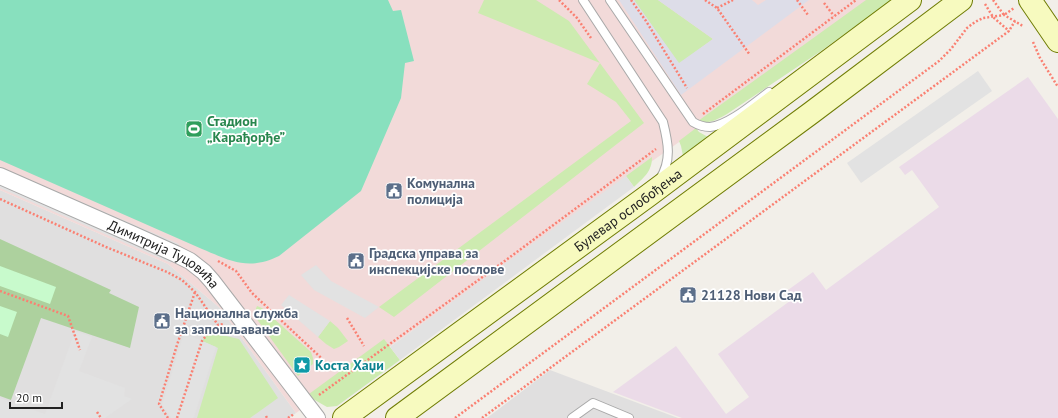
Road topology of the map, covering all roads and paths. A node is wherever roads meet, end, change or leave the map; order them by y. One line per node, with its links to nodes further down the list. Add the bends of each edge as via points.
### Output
1 (560, 0): 20 (path)
2 (583, 0): 31 (lane, via 663,122)
3 (610, 0): 30 (lane)
4 (631, 0): 29 (path)
5 (705, 0): 15 (path)
6 (733, 0): 15 (path)
7 (797, 0): 16 (path)
8 (856, 0): 18 (path)
9 (910, 0): 33 (main road, Булевар ослобођења, via 800,78)
10 (961, 0): 50 (main road, Булевар ослобођења)
11 (993, 0): 17 (path)
12 (1030, 0): 25 (main road)
13 (824, 3): 18 (path)
14 (985, 4): 19 (path)
15 (717, 8): 26 (path)
16 (808, 15)
17 (1004, 15): 19 (path); 21 (path)
18 (834, 16): 30 (path)
19 (993, 17): 23 (path); 51 (path, via 975,22 939,61)
20 (577, 18)
21 (1015, 21): 22 (path); 23 (path)
22 (1024, 27)
23 (1009, 31): 52 (path)
24 (1033, 40): 27 (path, via 1040,58)
25 (1058, 41)
26 (750, 55)
27 (1058, 87)
28 (774, 88): 30 (lane, via 720,124 711,127)
29 (688, 90)
30 (693, 122)
31 (668, 140): 33 (lane, via 668,158 664,173); 42 (path)
32 (0, 176): 42 (street, Димитрија Туцовића, via 190,261 212,281)
33 (649, 196): 49 (main road, Булевар ослобођења)
34 (0, 199): 36 (path, via 167,272 182,280)
35 (0, 291): 41 (path, via 68,316)
36 (195, 292): 38 (path); 45 (path, via 159,404)
37 (347, 318): 40 (path)
38 (218, 325): 39 (path); 46 (path, via 202,341)
39 (228, 326)
40 (364, 346)
41 (80, 350)
42 (307, 404): 47 (path); 48 (street, Димитрија Туцовића)
43 (97, 412): 44 (path)
44 (101, 418)
45 (168, 418)
46 (177, 418)
47 (288, 418)
48 (318, 418)
49 (344, 418)
50 (397, 418)
51 (455, 418)
52 (482, 418)
53 (572, 418): 54 (lane, via 593,403)
54 (629, 418)

